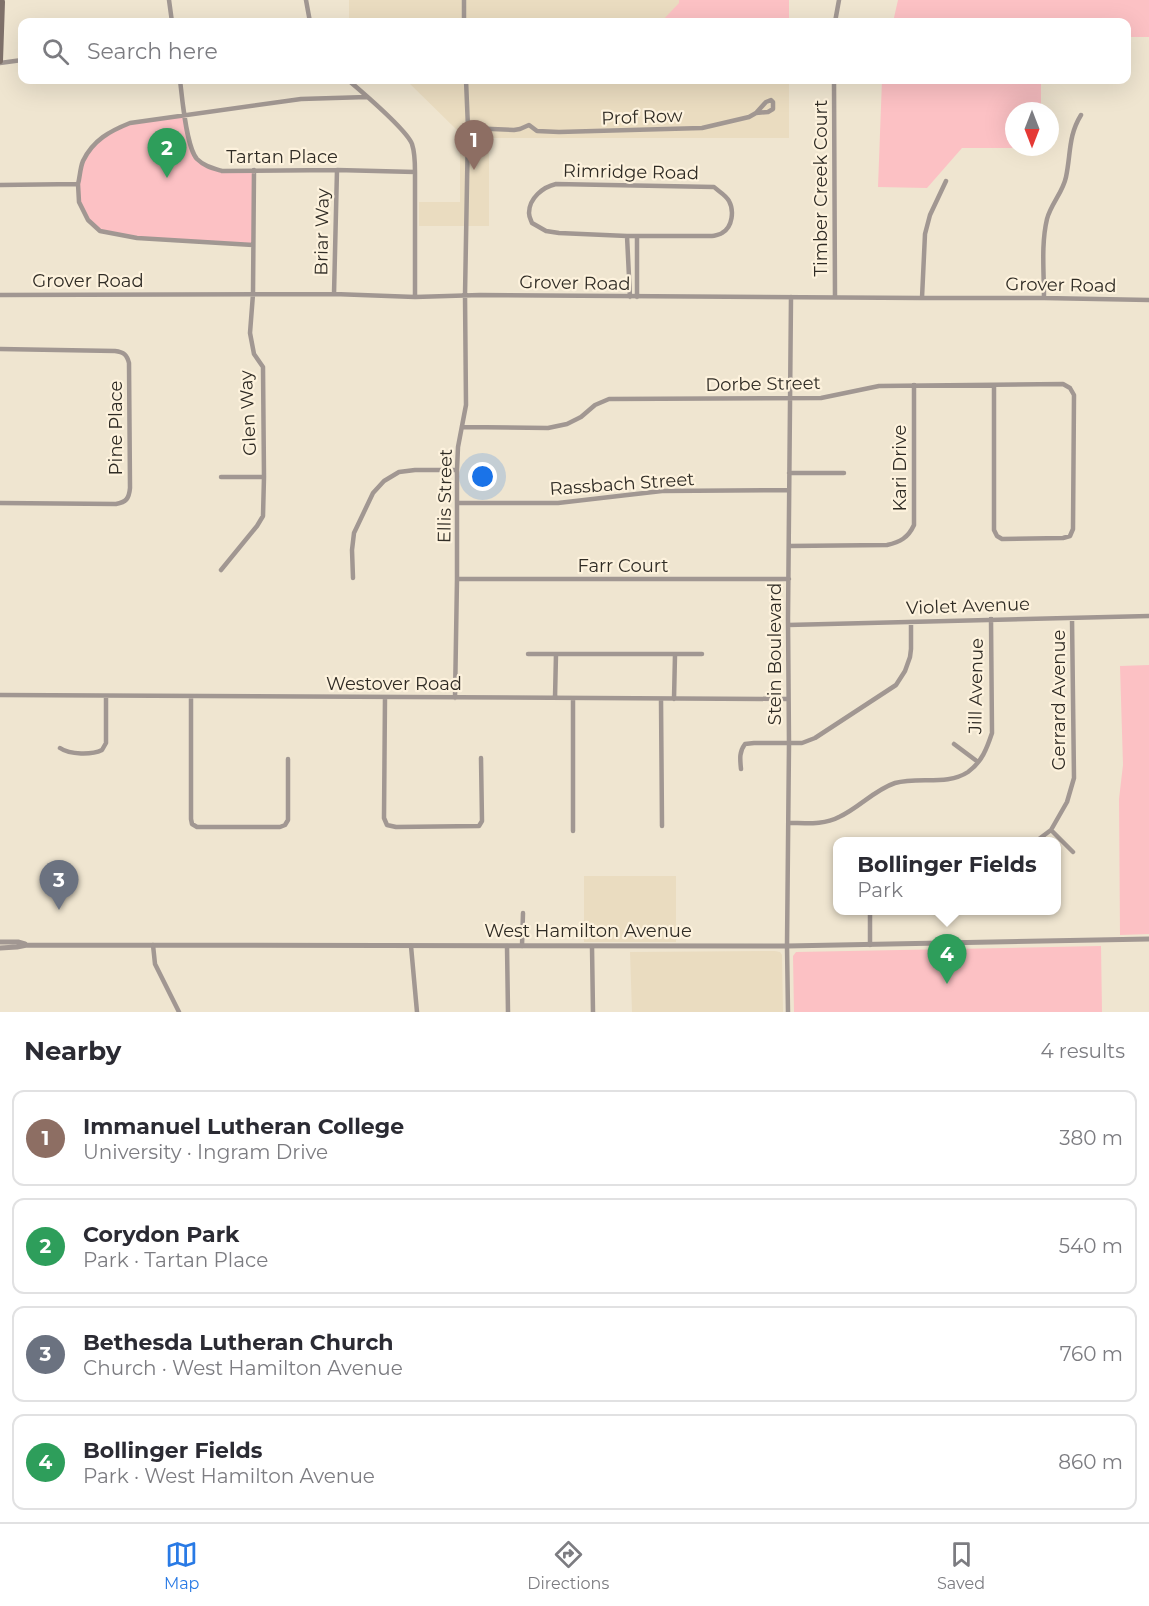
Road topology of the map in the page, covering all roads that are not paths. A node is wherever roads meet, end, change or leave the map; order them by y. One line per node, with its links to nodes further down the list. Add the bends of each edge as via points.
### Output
1 (169, 0): 6 (street)
2 (306, 0): 7 (street)
3 (464, 0): 8 (street)
4 (839, 0): 9 (street)
5 (3, 1): 11 (main road)
6 (171, 18)
7 (309, 18)
8 (465, 18)
9 (836, 18)
10 (18, 60): 11 (street)
11 (0, 62)
12 (181, 84): 19 (street, Tartan Place)
13 (353, 84): 16 (street)
14 (466, 84): 20 (street, Ellis Street)
15 (834, 84): 38 (street, Timber Creek Court)
16 (368, 97): 19 (street, via 300,99); 23 (street, via 411,141)
17 (756, 112): 20 (street, Prof Row, via 702,129 559,132 537,131 529,125 514,130)
18 (1081, 115): 40 (street, via 1071,135 1065,181 1047,220)
19 (185, 116): 21 (street, Tartan Place, via 195,157 207,167 222,171); 25 (street, via 130,123 109,132 83,162)
20 (468, 129): 32 (street, Ellis Street)
21 (254, 170): 22 (street, Tartan Place); 29 (street, Glen Way)
22 (337, 170): 23 (street, Tartan Place); 31 (street, Briar Way)
23 (415, 172): 34 (street)
24 (946, 181): 39 (street, via 925,234)
25 (78, 184): 26 (street); 29 (street, via 79,202 88,220 100,231 137,238)
26 (0, 185)
27 (627, 236): 28 (street, Rimridge Road); 28 (street, Rimridge Road, via 546,231 532,223 529,212 537,194 556,184 714,187 728,199 731,220 722,234); 35 (street)
28 (637, 236): 36 (street)
29 (253, 246): 30 (street, Glen Way)
30 (253, 294): 31 (street, Grover Road); 33 (street, Grover Road); 51 (street, Glen Way, via 250,333 254,354 263,367)
31 (334, 294): 34 (street, Grover Road)
32 (465, 295): 34 (street, Grover Road); 35 (street, Grover Road); 46 (street, Ellis Street, via 466,405)
33 (0, 296)
34 (416, 297)
35 (630, 297): 36 (street, Grover Road)
36 (637, 297): 37 (street, Grover Road)
37 (791, 297): 38 (street, Grover Road); 45 (street, Stein Boulevard)
38 (835, 297): 39 (street, Grover Road)
39 (922, 298): 40 (street, Grover Road)
40 (1044, 298): 41 (street, Grover Road)
41 (1149, 300)
42 (0, 349): 53 (street, Pine Place, via 116,351 128,357 130,488 124,502 116,504)
43 (914, 385): 44 (street, Dorbe Street); 45 (street, Dorbe Street); 55 (street, Kari Drive, via 914,525 905,539 887,545)
44 (994, 385): 44 (street, Dorbe Street, via 997,536 1070,536 1074,395 1063,384)
45 (790, 399): 46 (street, Dorbe Street, via 609,399 567,424 548,428); 48 (street, Stein Boulevard)
46 (462, 427): 47 (street, Ellis Street)
47 (457, 470): 54 (street, Ellis Street); 57 (street, via 399,472 384,481 373,493 354,533)
48 (789, 473): 49 (street); 52 (street, Stein Boulevard)
49 (844, 473)
50 (221, 477): 51 (street)
51 (264, 477): 56 (street, Glen Way, via 263,516)
52 (789, 490): 54 (street, Rassbach Street, via 662,492 558,504); 55 (street, Stein Boulevard)
53 (0, 503)
54 (457, 503): 58 (street, Ellis Street)
55 (789, 546): 59 (street, Stein Boulevard)
56 (221, 570)
57 (353, 578)
58 (458, 579): 59 (street, Farr Court); 73 (street, Ellis Street)
59 (789, 579): 64 (street, Stein Boulevard)
60 (1149, 616): 61 (street, Violet Avenue)
61 (1072, 618): 62 (street, Violet Avenue); 88 (street, Gerrard Avenue, via 1074,778 1067,802)
62 (991, 619): 63 (street, Violet Avenue); 84 (street, Jill Avenue, via 992,733)
63 (911, 622): 64 (street, Violet Avenue); 79 (street, via 910,657 896,686 815,738)
64 (788, 625): 78 (street, Stein Boulevard)
65 (528, 654): 66 (street)
66 (556, 654): 68 (street); 74 (street)
67 (702, 654): 68 (street)
68 (675, 655): 77 (street)
69 (0, 695): 70 (street, Westover Road)
70 (106, 696): 71 (street, Westover Road); 81 (street, via 106,743 102,750 70,752)
71 (191, 696): 72 (street, Westover Road); 83 (street, via 192,824 285,825)
72 (385, 697): 73 (street, Westover Road); 82 (street, via 387,825 479,826)
73 (455, 698): 74 (street, Westover Road)
74 (555, 698): 75 (street, Westover Road)
75 (573, 698): 76 (street, Westover Road); 89 (street)
76 (661, 699): 77 (street, Westover Road); 87 (street)
77 (674, 699): 78 (street, Westover Road)
78 (788, 699): 79 (street, Stein Boulevard)
79 (789, 744): 85 (street, via 745,744 741,749); 86 (street, Stein Boulevard)
80 (954, 744): 84 (street)
81 (60, 748)
82 (481, 758)
83 (288, 759)
84 (978, 762): 86 (street, via 967,772 942,780 894,783 826,822)
85 (741, 769)
86 (789, 823): 105 (street, Stein Boulevard)
87 (662, 826)
88 (1051, 830): 90 (street, Gerrard Avenue); 91 (street)
89 (573, 831)
90 (1042, 837)
91 (1058, 837)
92 (1061, 840): 93 (street)
93 (1073, 852)
94 (523, 913): 103 (street)
95 (870, 915): 100 (street)
96 (1149, 939): 100 (street, West Hamilton Avenue)
97 (0, 942): 98 (street, West Hamilton Avenue)
98 (27, 945): 99 (street, West Hamilton Avenue); 106 (street, West Hamilton Avenue)
99 (153, 945): 101 (street, West Hamilton Avenue); 107 (street, via 155,964)
100 (870, 945): 105 (street, West Hamilton Avenue)
101 (411, 946): 102 (street, West Hamilton Avenue); 108 (street)
102 (507, 946): 103 (street, West Hamilton Avenue); 109 (street)
103 (522, 946): 104 (street, West Hamilton Avenue)
104 (591, 946): 105 (street, West Hamilton Avenue); 110 (street)
105 (787, 946): 111 (street, Stein Boulevard)
106 (0, 948)
107 (178, 1012)
108 (417, 1012)
109 (508, 1012)
110 (593, 1012)
111 (788, 1012)

